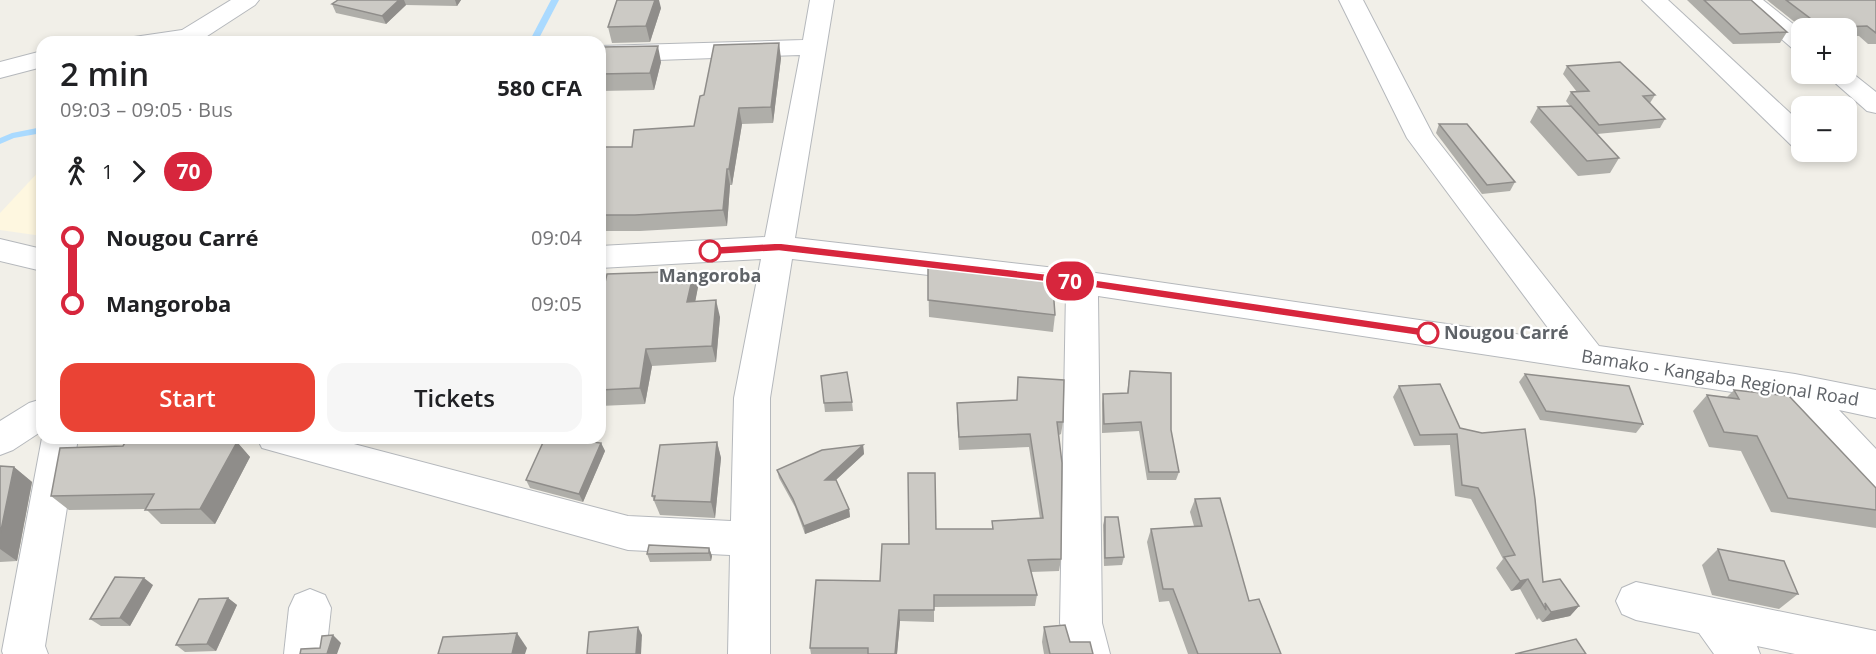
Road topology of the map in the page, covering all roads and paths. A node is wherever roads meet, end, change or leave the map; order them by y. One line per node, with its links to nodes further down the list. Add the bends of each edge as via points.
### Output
1 (247, 0): 7 (street)
2 (1351, 0): 20 (street, via 1421,138)
3 (1654, 0): 14 (street)
4 (1749, 0): 6 (street)
5 (826, 3): 8 (street)
6 (1791, 35)
7 (190, 36)
8 (813, 47): 9 (street); 15 (street)
9 (606, 57)
10 (36, 61): 11 (street)
11 (0, 70)
12 (1850, 84): 13 (street)
13 (1876, 105)
14 (1791, 130)
15 (779, 247): 17 (street, Bamako - Kangaba Regional Road); 19 (street, Bamako - Kangaba Regional Road); 28 (street, via 752,398)
16 (0, 250): 18 (street)
17 (606, 257)
18 (36, 259)
19 (1082, 282): 20 (street, Bamako - Kangaba Regional Road); 36 (street, via 1081,623)
20 (1589, 357): 21 (street, Bamako - Kangaba Regional Road)
21 (1795, 388): 22 (street, Bamako - Kangaba Regional Road); 27 (street)
22 (1876, 404)
23 (36, 416): 24 (street)
24 (0, 440)
25 (59, 444): 33 (street, via 23,651)
26 (297, 444): 28 (street, via 628,533)
27 (1876, 473)
28 (750, 539): 35 (street)
29 (1636, 601): 31 (street)
30 (310, 608): 34 (street)
31 (1712, 617): 32 (street); 37 (street)
32 (1876, 651)
33 (27, 654)
34 (305, 654)
35 (748, 654)
36 (1089, 654)
37 (1739, 654)

